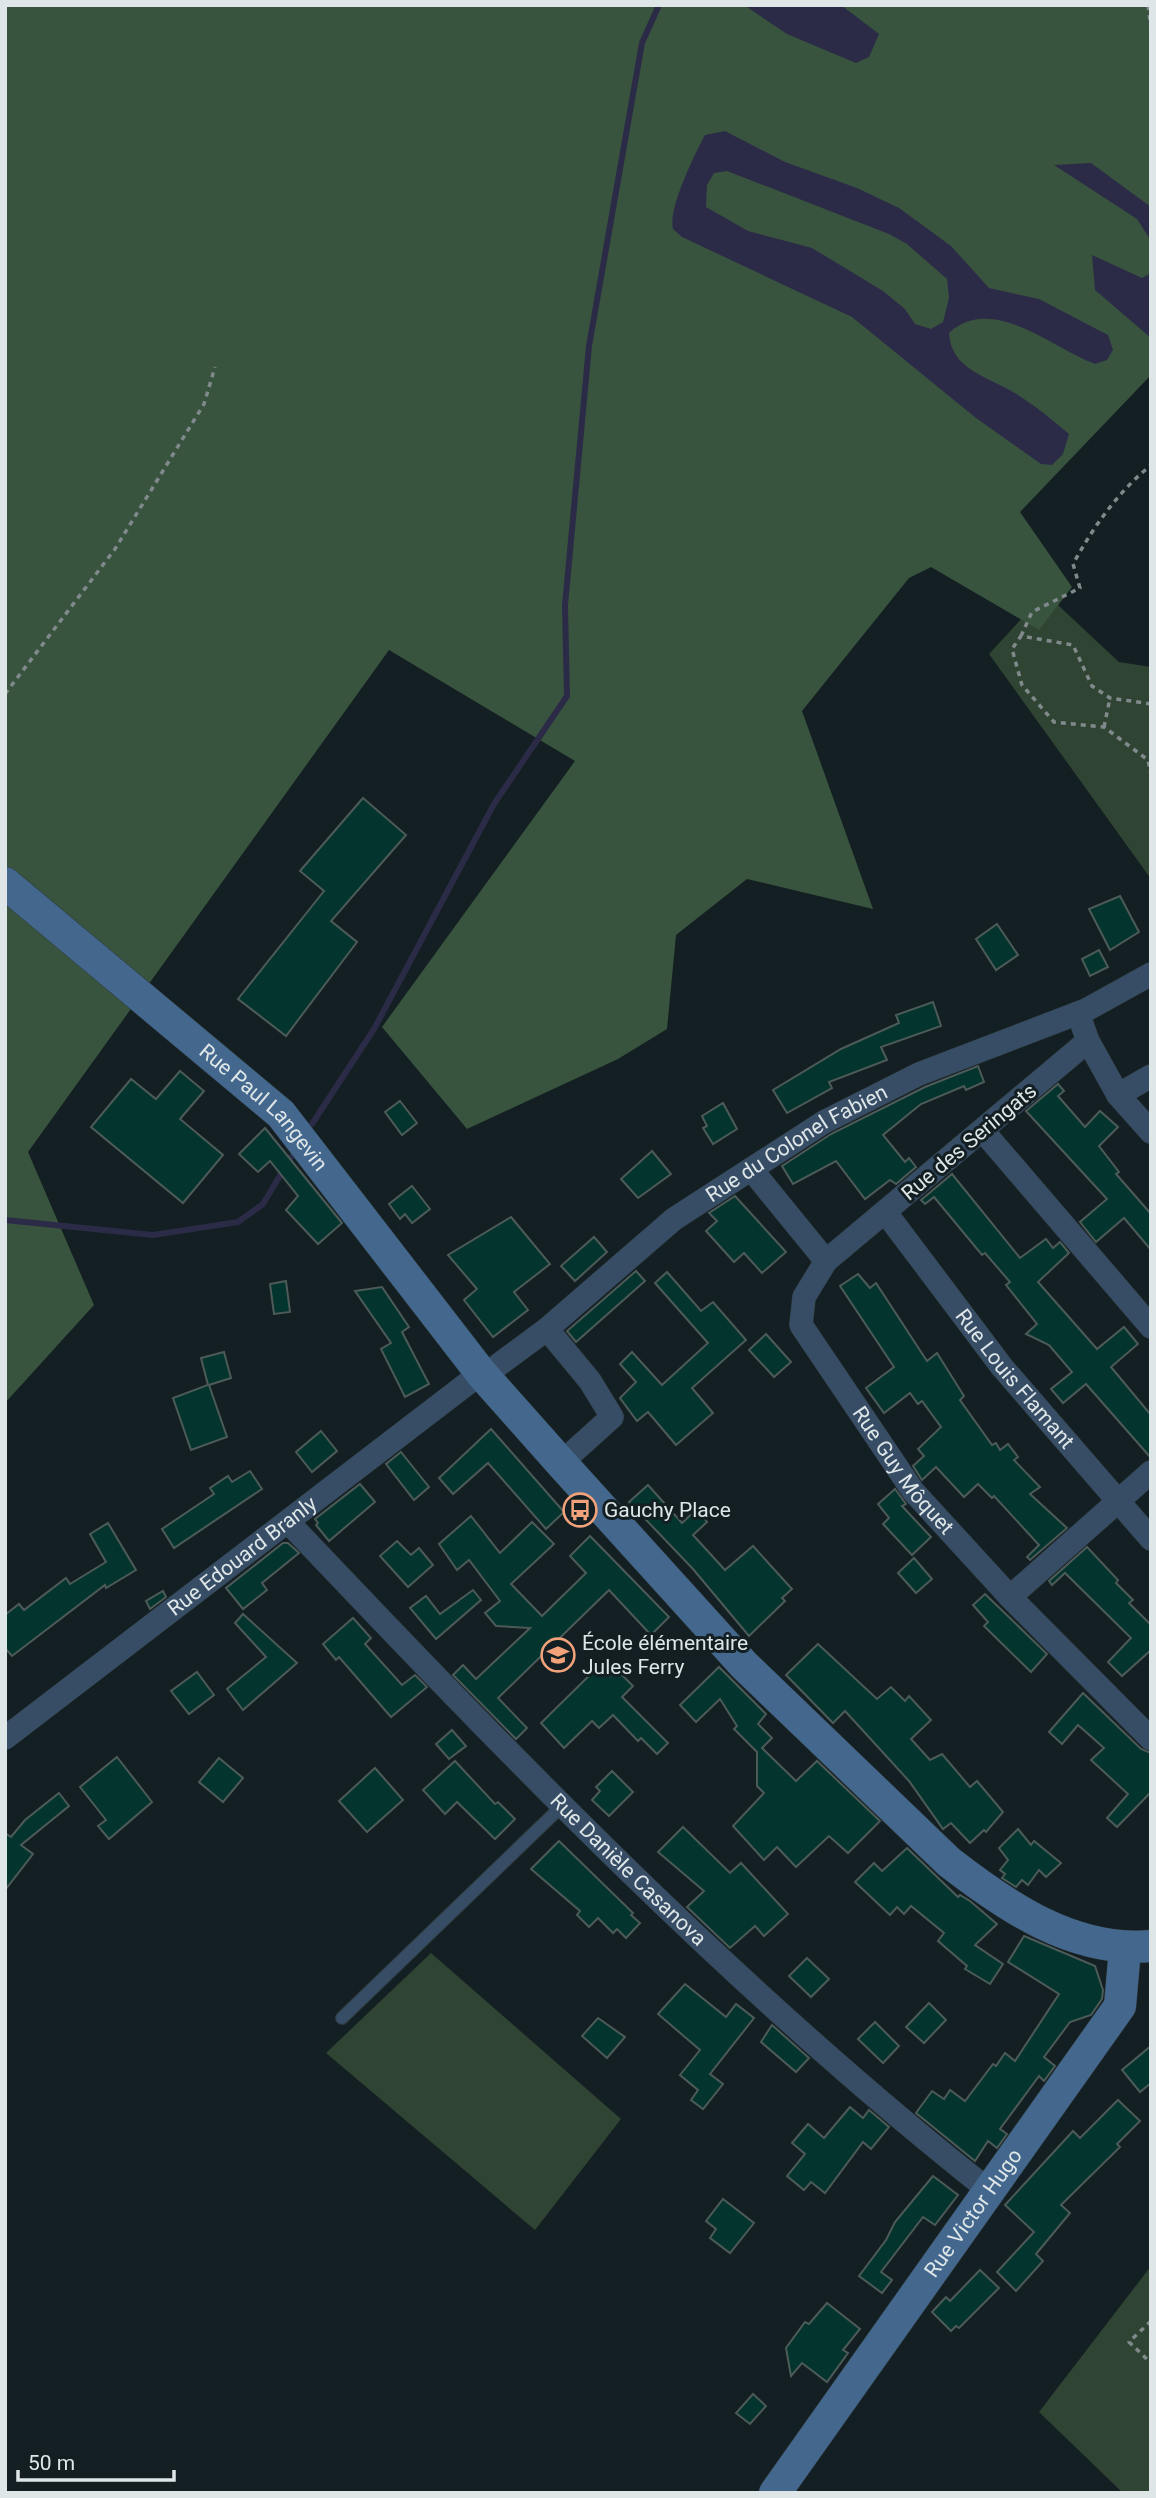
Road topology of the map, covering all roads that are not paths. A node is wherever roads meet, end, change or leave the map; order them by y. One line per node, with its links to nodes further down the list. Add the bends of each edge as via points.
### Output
1 (5, 883): 14 (main road, Rue Paul Langevin, via 281,1114)
2 (1151, 974): 3 (street, Rue du Colonel Fabien)
3 (1078, 1013): 4 (street); 9 (street, Rue du Colonel Fabien, via 919,1074 824,1122)
4 (1088, 1041): 6 (street); 7 (street, Rue des Seringats)
5 (1151, 1076): 6 (street)
6 (1118, 1095): 8 (street)
7 (983, 1131): 10 (street, Rue des Seringats); 12 (street)
8 (1151, 1132)
9 (751, 1169): 11 (street); 13 (street, Rue du Colonel Fabien, via 674,1219)
10 (886, 1213): 11 (street, Rue des Seringats); 17 (street, Rue Louis Flamant, via 1002,1367)
11 (826, 1261): 20 (street, Rue Guy Môquet, via 804,1297 801,1325 913,1491)
12 (1151, 1326)
13 (547, 1329): 14 (street, Rue du Colonel Fabien); 15 (street, via 590,1381 612,1417)
14 (481, 1373): 15 (main road, Rue Paul Langevin); 18 (street, Rue Edouard Branly)
15 (561, 1463): 24 (main road, Rue Paul Langevin, via 744,1665 949,1862 1050,1929)
16 (1151, 1472): 17 (street)
17 (1117, 1502): 19 (street, Rue Louis Flamant); 20 (street)
18 (289, 1523): 21 (street, Rue Edouard Branly); 23 (street, Rue Danièle Casanova)
19 (1151, 1539)
20 (1010, 1597): 22 (street, Rue Guy Môquet)
21 (5, 1738)
22 (1151, 1739)
23 (562, 1806): 25 (lane); 26 (street, Rue Danièle Casanova, via 694,1936 857,2084)
24 (1138, 1947): 26 (main road, Rue Victor Hugo, via 1119,2006)
25 (342, 2018)
26 (991, 2192): 27 (main road, Rue Victor Hugo)
27 (775, 2493)

